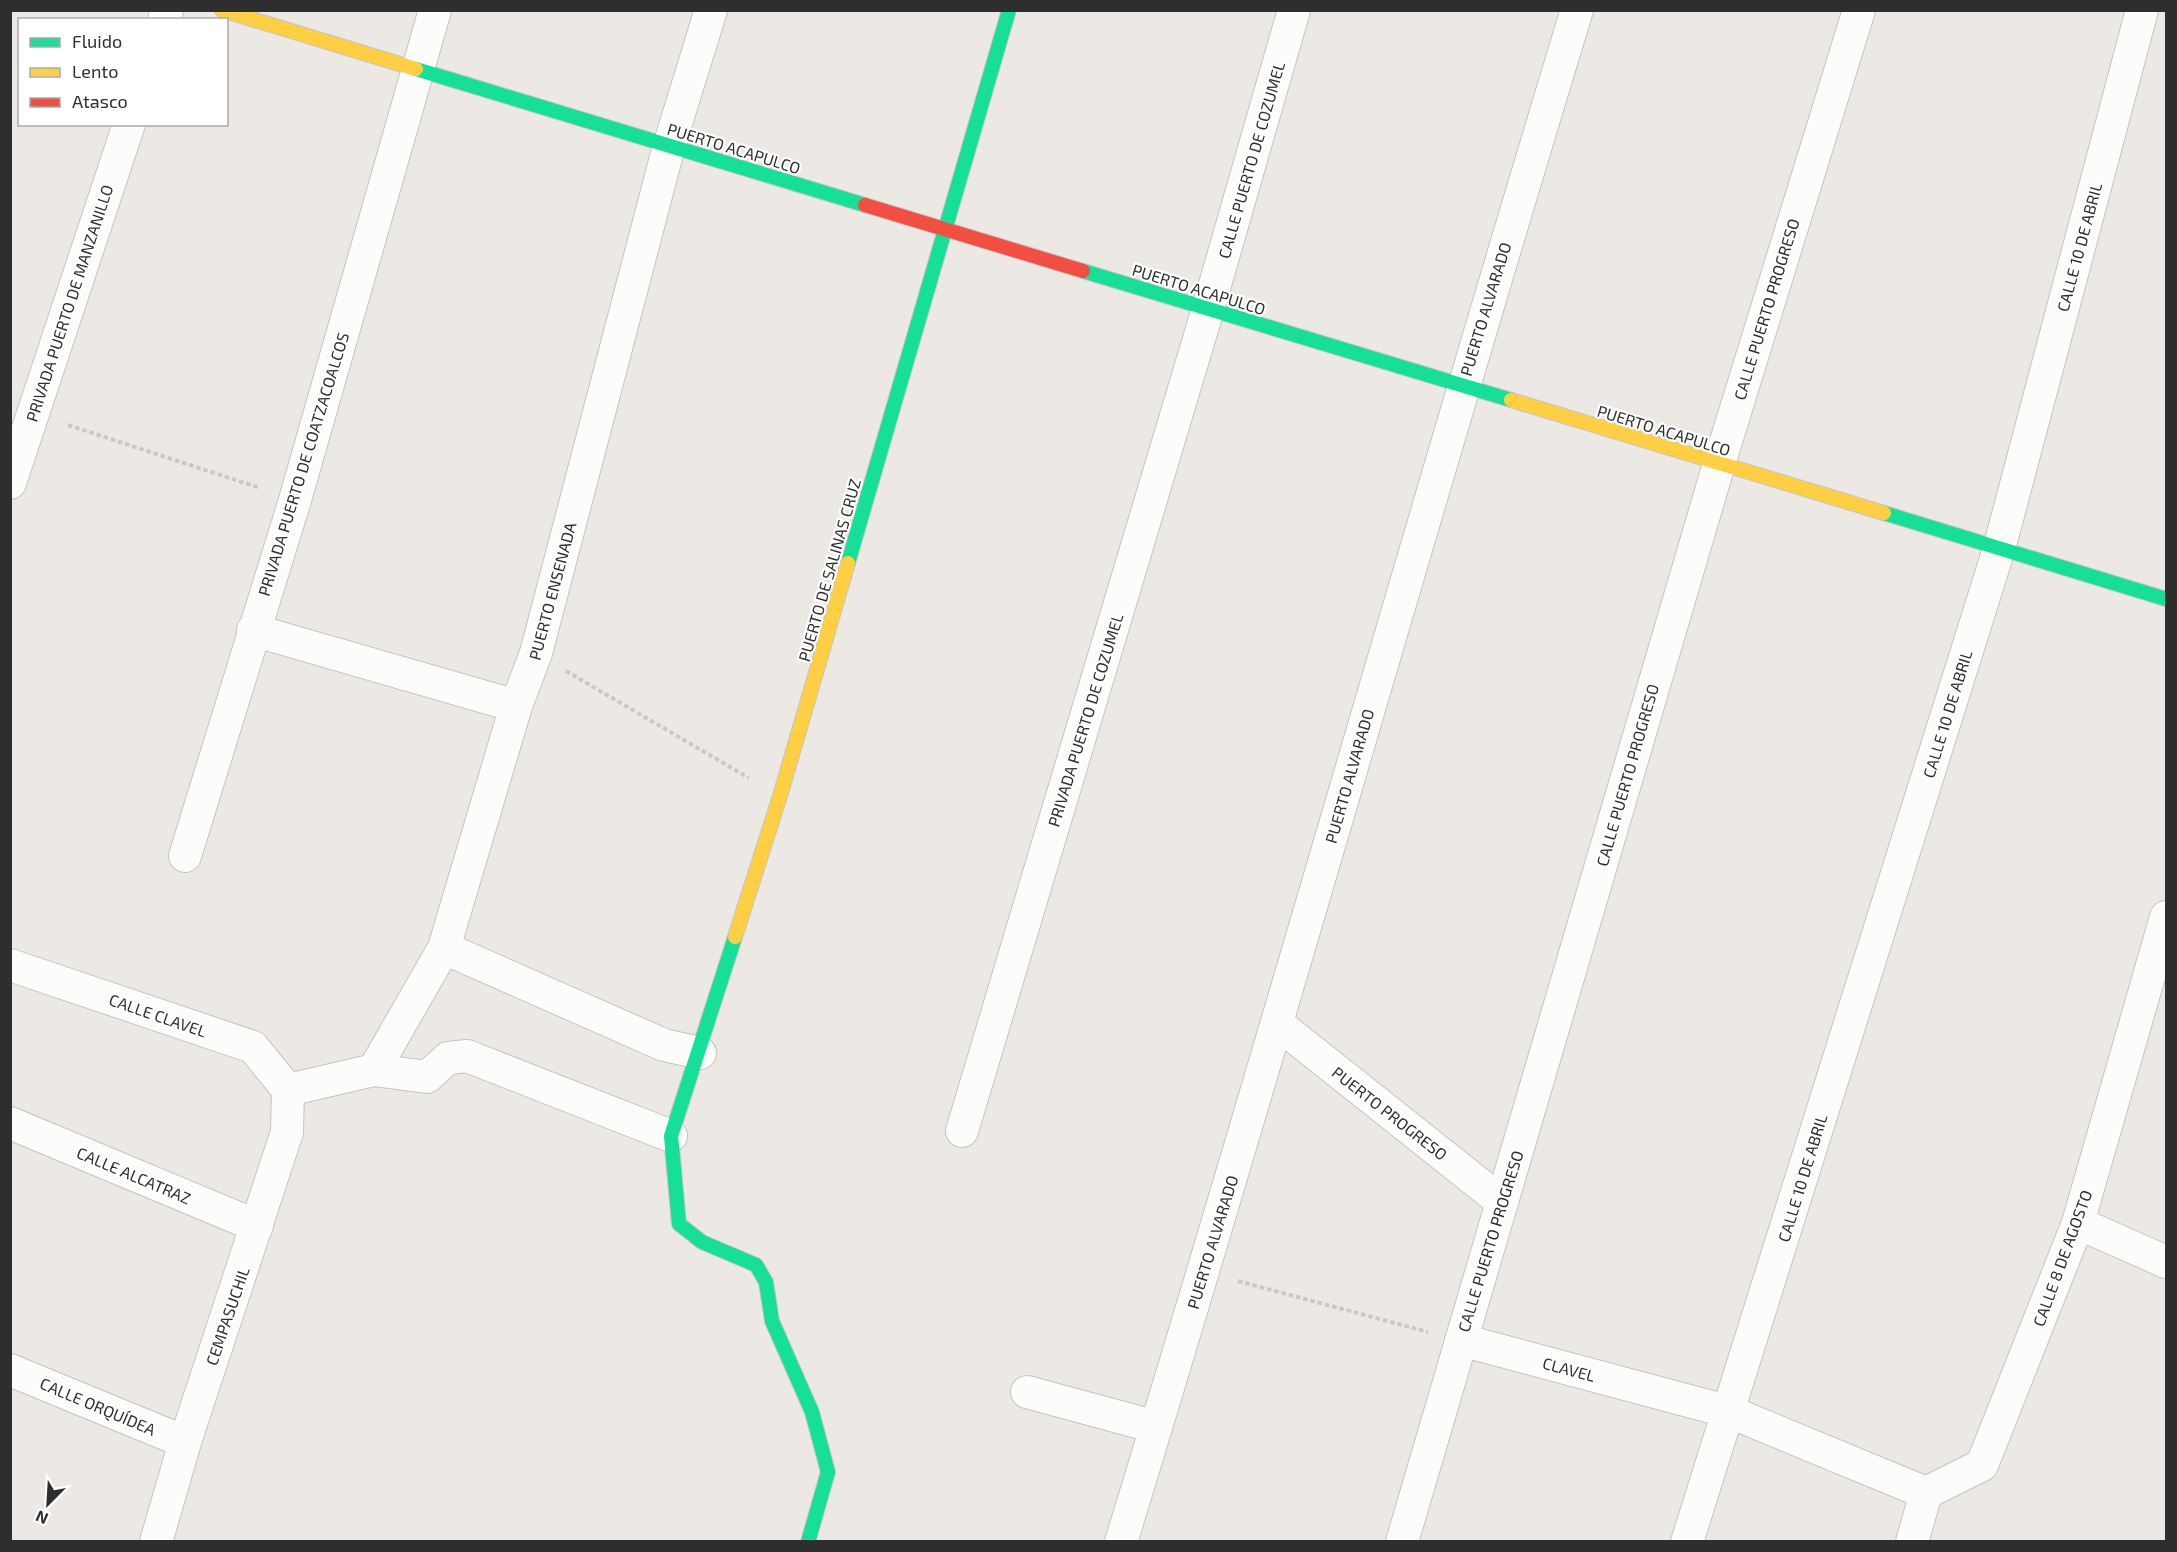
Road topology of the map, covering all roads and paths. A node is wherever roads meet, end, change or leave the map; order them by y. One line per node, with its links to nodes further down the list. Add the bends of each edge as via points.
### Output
1 (222, 10): 9 (street, PUERTO ACAPULCO)
2 (435, 10): 9 (street, PRIVADA PUERTO DE COATZACOALCOS)
3 (711, 10): 11 (street, PUERTO ENSENADA)
4 (1009, 10): 12 (street, PUERTO DE SALINAS CRUZ)
5 (1294, 10): 13 (street, CALLE PUERTO DE COZUMEL)
6 (1577, 10): 14 (street, PUERTO ALVARADO)
7 (1859, 10): 16 (street, CALLE PUERTO PROGRESO)
8 (2142, 10): 19 (street, CALLE 10 DE ABRIL)
9 (417, 70): 11 (street, PUERTO ACAPULCO); 18 (street, PRIVADA PUERTO DE COATZACOALCOS)
10 (128, 126): 15 (street, PRIVADA PUERTO DE MANZANILLO)
11 (669, 146): 12 (street, PUERTO ACAPULCO); 22 (street, PUERTO ENSENADA)
12 (945, 230): 13 (street, PUERTO ACAPULCO); 24 (street, PUERTO DE SALINAS CRUZ)
13 (1208, 309): 14 (street, PUERTO ACAPULCO); 35 (street, PRIVADA PUERTO DE COZUMEL)
14 (1462, 386): 16 (street, PUERTO ACAPULCO); 30 (street, PUERTO ALVARADO)
15 (33, 413): 17 (street, PRIVADA PUERTO DE MANZANILLO); 18 (path)
16 (1719, 464): 19 (street, PUERTO ACAPULCO); 37 (street, CALLE PUERTO PROGRESO)
17 (10, 483)
18 (295, 500): 21 (street, PRIVADA PUERTO DE COATZACOALCOS)
19 (1999, 549): 20 (street, PUERTO ACAPULCO); 45 (street, CALLE 10 DE ABRIL)
20 (2166, 599)
21 (253, 630): 23 (street); 25 (street, PRIVADA PUERTO DE COATZACOALCOS)
22 (536, 653): 23 (street, PUERTO ENSENADA); 24 (path)
23 (516, 706): 27 (street, PUERTO ENSENADA)
24 (780, 796): 31 (street, PUERTO DE SALINAS CRUZ)
25 (185, 856)
26 (2166, 917): 28 (street, CALLE 8 DE AGOSTO)
27 (444, 948): 31 (street, via 664,1046); 32 (street, PUERTO ENSENADA)
28 (2161, 961): 38 (street, CALLE 8 DE AGOSTO)
29 (10, 965): 33 (street, CALLE CLAVEL, via 253,1047)
30 (1278, 1024): 37 (street, PUERTO PROGRESO); 41 (street, PUERTO ALVARADO)
31 (700, 1053): 36 (street, PUERTO DE SALINAS CRUZ)
32 (374, 1070): 33 (street); 36 (street, via 428,1077 447,1058 466,1056)
33 (288, 1090): 39 (street, CEMPASUCHIL, via 286,1132)
34 (10, 1123): 39 (street, CALLE ALCATRAZ)
35 (962, 1131)
36 (671, 1136): 50 (street, via 679,1224 702,1242 756,1265 766,1282 772,1321 812,1412 828,1472)
37 (1502, 1202): 42 (street, CALLE PUERTO PROGRESO)
38 (2078, 1223): 40 (street); 48 (street, CALLE 8 DE AGOSTO, via 1982,1465)
39 (257, 1226): 47 (street, CEMPASUCHIL)
40 (2166, 1262)
41 (1203, 1272): 42 (path); 46 (street, PUERTO ALVARADO)
42 (1461, 1340): 45 (street, CLAVEL); 52 (street, CALLE PUERTO PROGRESO)
43 (10, 1370): 47 (street, CALLE ORQUÍDEA)
44 (1027, 1392): 46 (street)
45 (1730, 1412): 48 (street, CLAVEL); 53 (street, CALLE 10 DE ABRIL)
46 (1156, 1427): 51 (street, PUERTO ALVARADO)
47 (184, 1442): 49 (street, CEMPASUCHIL)
48 (1926, 1493): 54 (street)
49 (156, 1542)
50 (808, 1542)
51 (1121, 1542)
52 (1402, 1542)
53 (1687, 1542)
54 (1912, 1542)

